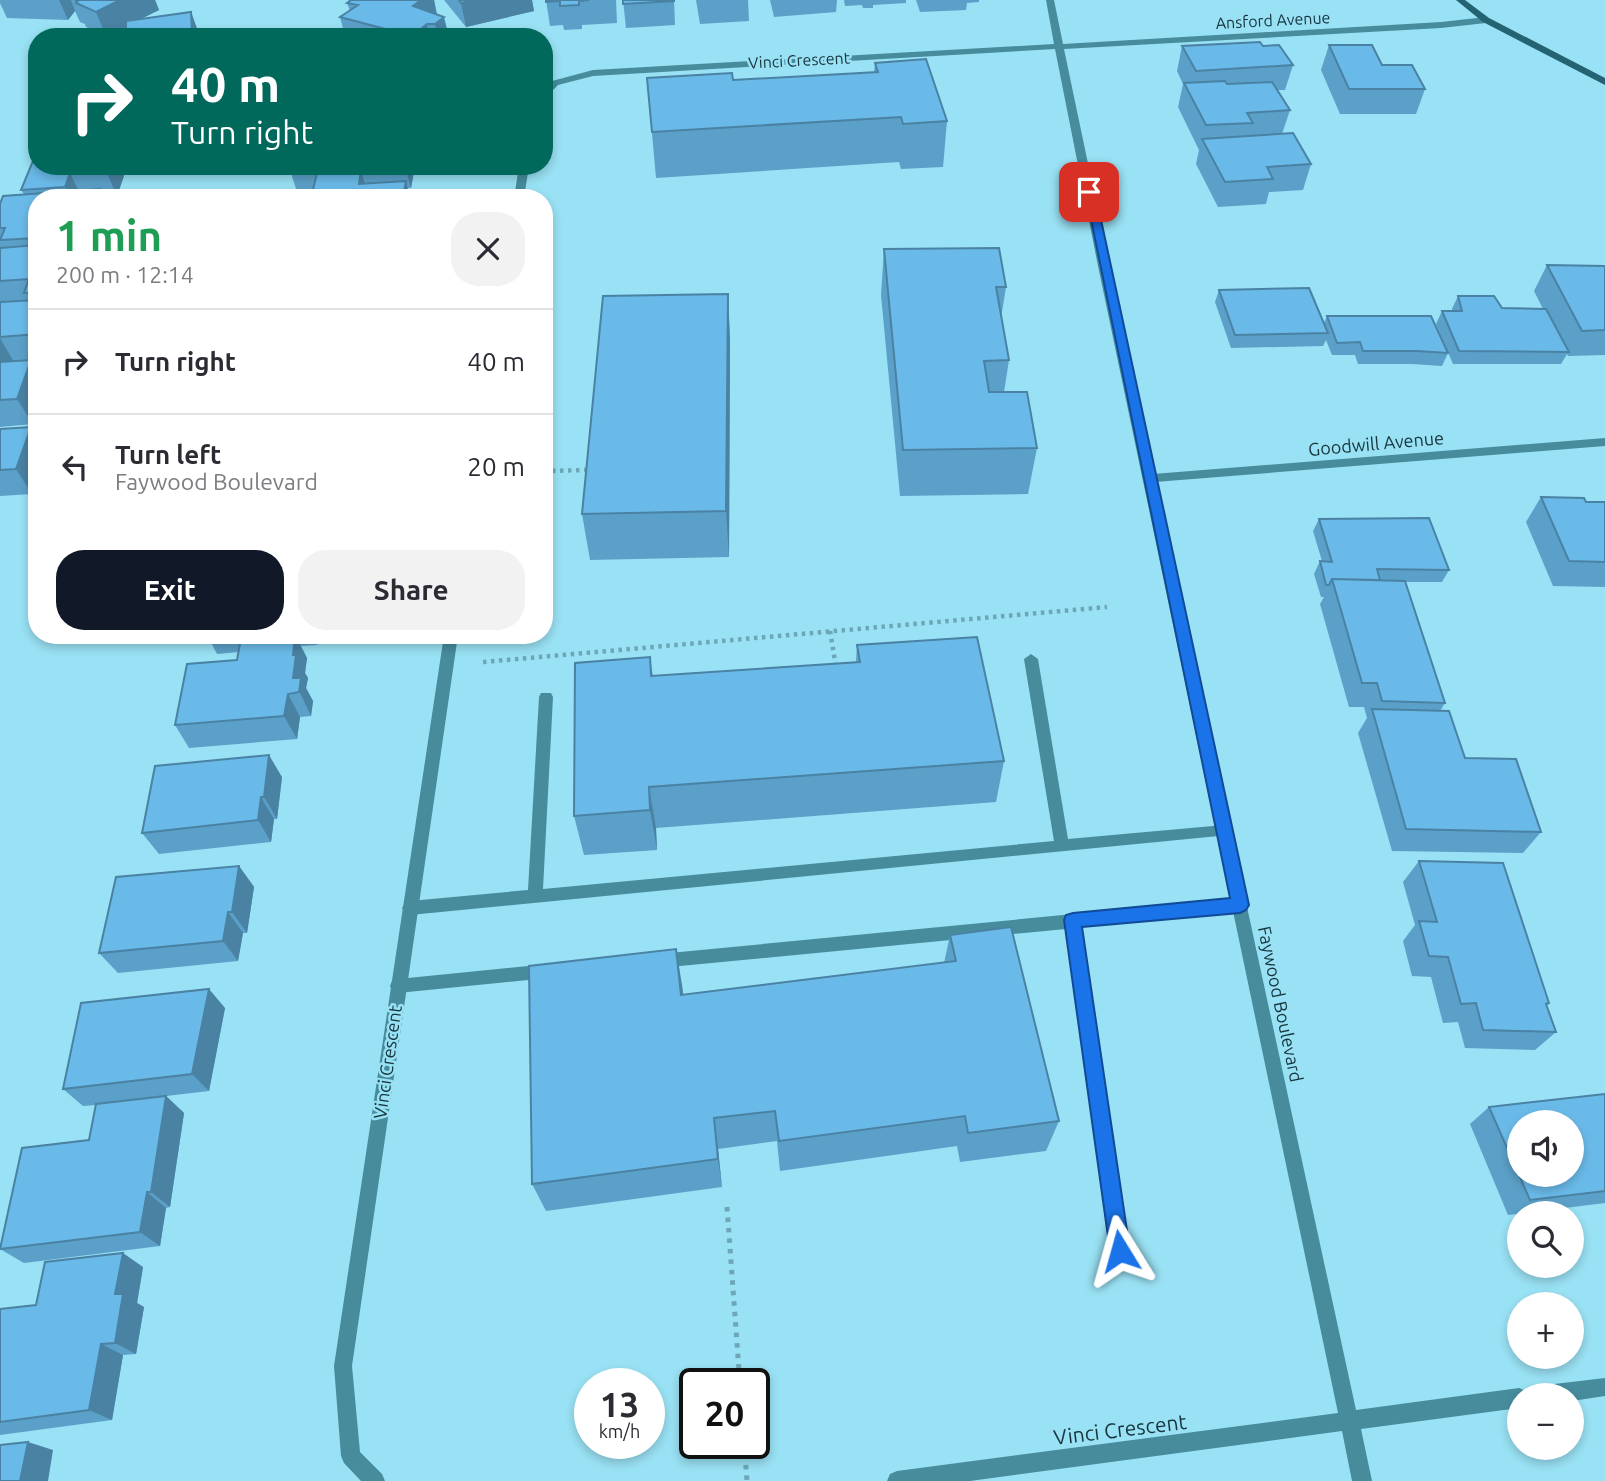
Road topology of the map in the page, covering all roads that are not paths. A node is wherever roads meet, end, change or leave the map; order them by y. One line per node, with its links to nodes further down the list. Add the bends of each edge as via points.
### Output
1 (1050, 0): 4 (street, Faywood Boulevard)
2 (1460, 0): 3 (main road)
3 (1486, 20): 4 (street, Ansford Avenue); 5 (main road)
4 (1061, 45): 6 (street, Vinci Crescent, via 593,73); 8 (street, Faywood Boulevard)
5 (1603, 79)
6 (553, 85)
7 (1605, 442): 8 (street, Goodwill Avenue)
8 (1150, 478): 12 (street, Faywood Boulevard)
9 (450, 644): 16 (street, Vinci Crescent)
10 (1031, 659): 13 (street)
11 (546, 697): 14 (street)
12 (1224, 831): 13 (street); 15 (street, Faywood Boulevard)
13 (1062, 846): 14 (street)
14 (535, 896): 16 (street)
15 (1240, 905): 17 (street); 25 (street, Faywood Boulevard)
16 (410, 908): 20 (street, Vinci Crescent)
17 (1073, 920): 18 (street); 21 (street)
18 (646, 962)
19 (563, 970): 20 (street)
20 (398, 986): 26 (street, Vinci Crescent, via 343,1366 351,1456)
21 (1120, 1251)
22 (1605, 1387): 23 (street)
23 (1584, 1390)
24 (1507, 1400): 25 (street, Vinci Crescent)
25 (1350, 1421): 27 (street, Vinci Crescent); 28 (street, Faywood Boulevard)
26 (375, 1481)
27 (897, 1481)
28 (1362, 1481)

